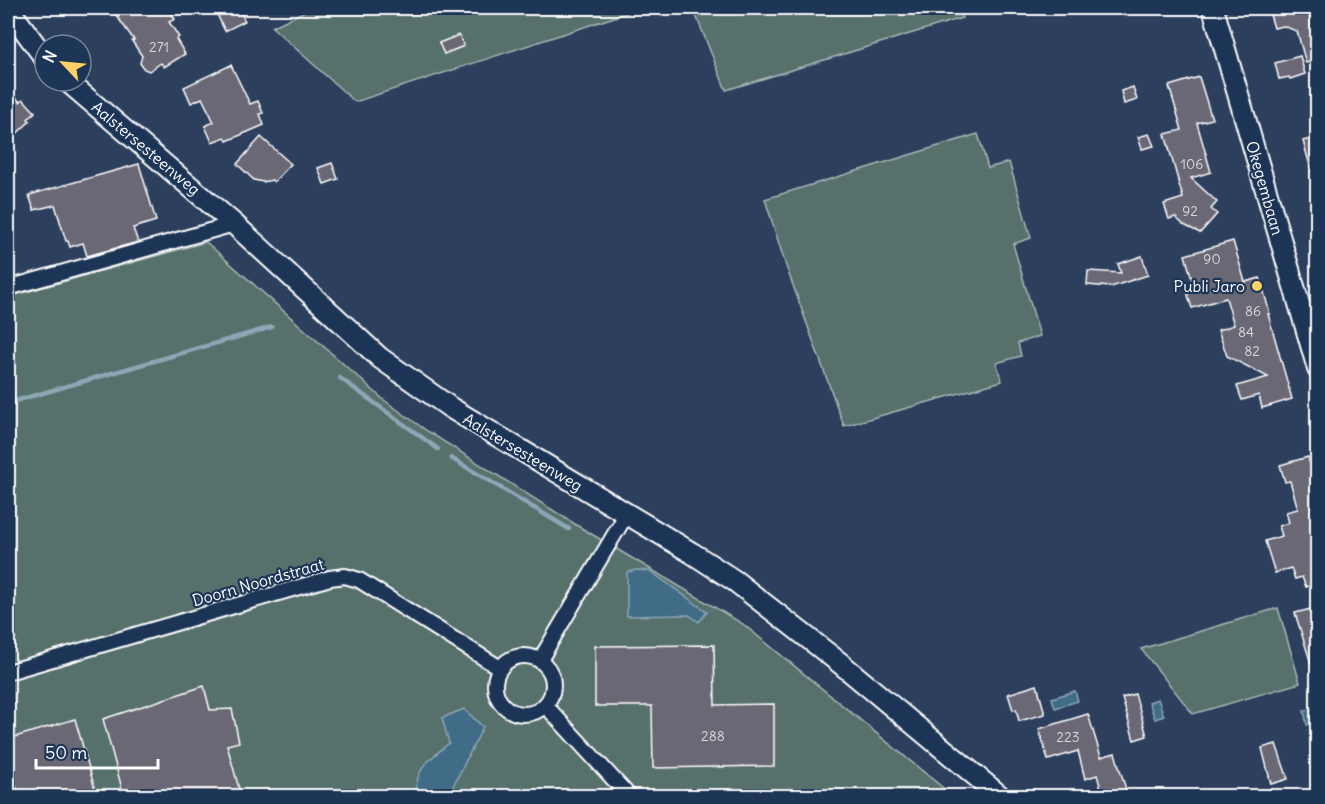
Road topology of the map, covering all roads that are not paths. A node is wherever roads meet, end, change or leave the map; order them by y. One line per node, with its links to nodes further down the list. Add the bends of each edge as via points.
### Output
1 (8, 8): 3 (main road)
2 (1212, 8): 7 (main road, Okegembaan)
3 (33, 42)
4 (81, 93): 5 (main road, Aalstersesteenweg)
5 (234, 224): 6 (street); 8 (main road, Aalstersesteenweg, via 380,358 451,408)
6 (8, 288)
7 (1317, 369)
8 (626, 515): 9 (street); 14 (main road, Aalstersesteenweg, via 735,581 793,624)
9 (540, 660): 10 (street, via 517,656); 12 (street, via 554,684)
10 (500, 668): 11 (street, Doorn Noordstraat, via 359,580 345,576); 12 (street, via 495,688 503,705 522,714 538,711)
11 (8, 672)
12 (545, 705): 13 (street)
13 (629, 796)
14 (1000, 796)

